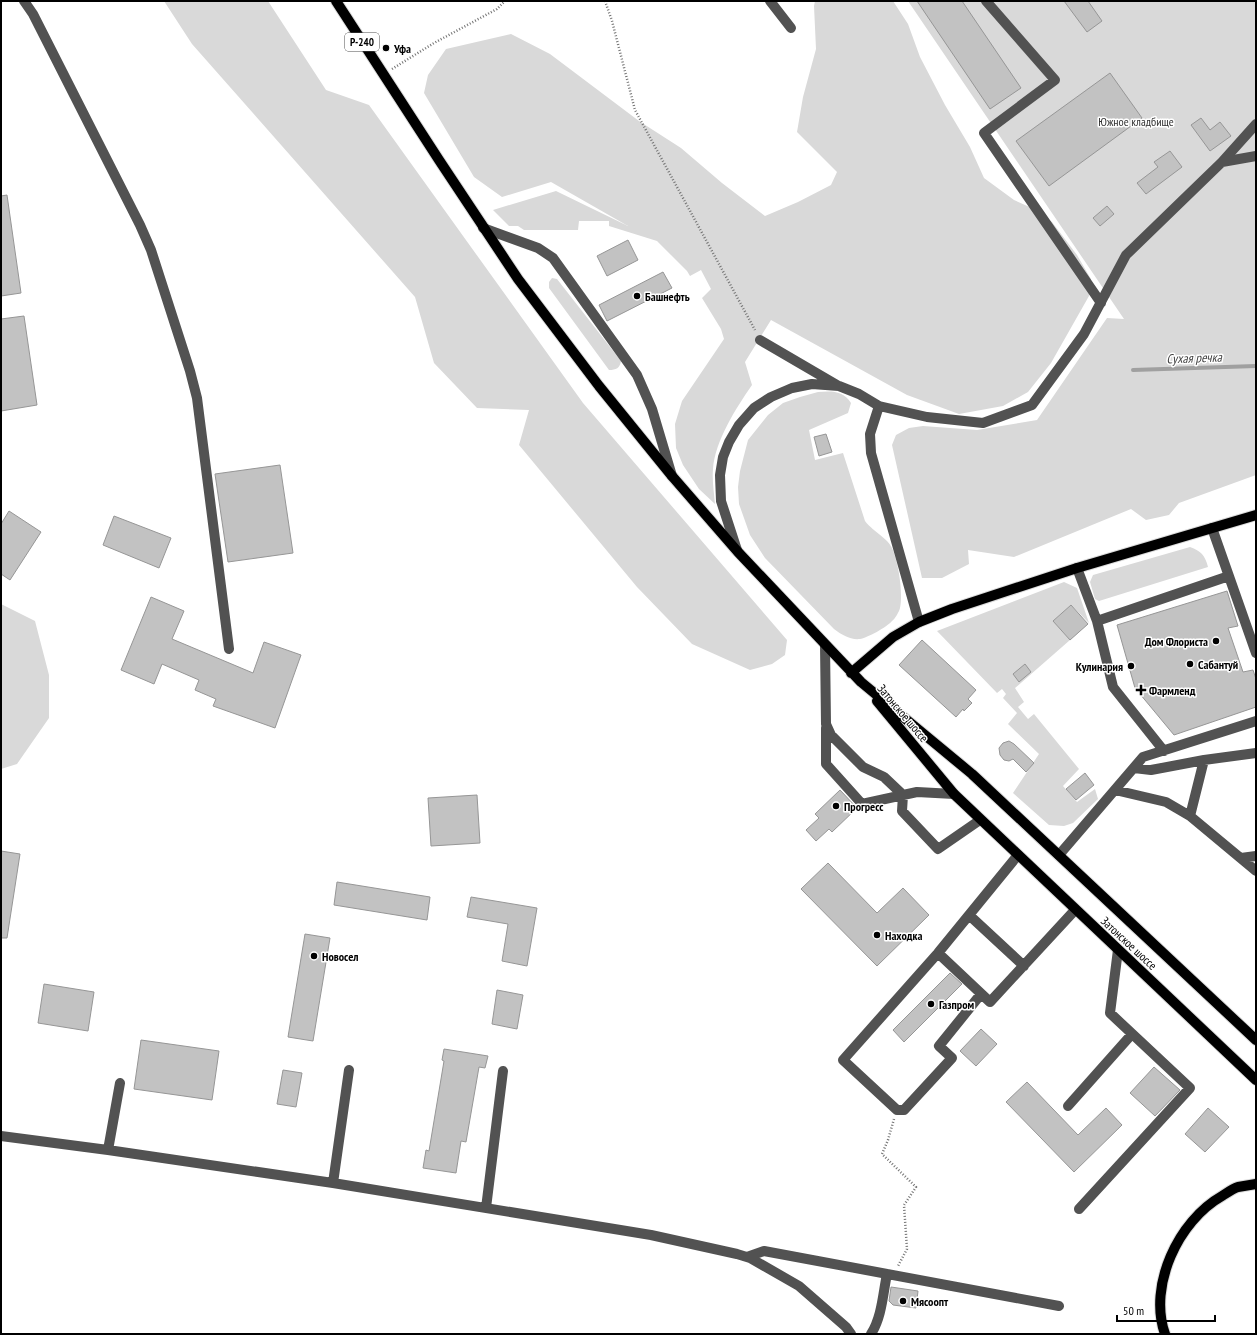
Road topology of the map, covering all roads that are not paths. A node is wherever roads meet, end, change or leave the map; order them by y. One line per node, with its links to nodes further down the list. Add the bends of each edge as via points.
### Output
1 (24, 1): 23 (street, via 33,14 140,225 151,250 188,363 197,398)
2 (336, 1): 9 (main road, Р-240)
3 (770, 1): 5 (street)
4 (986, 1): 10 (street, via 1055,80 984,133)
5 (791, 28)
6 (1256, 124): 8 (street)
7 (1256, 156): 8 (street)
8 (1222, 162): 10 (street, via 1126,255)
9 (484, 228): 14 (main road, via 551,323); 14 (street, via 538,248 553,258 637,375 652,409)
10 (1101, 302): 13 (street, via 1084,334 1032,405 983,423 927,417)
11 (760, 340): 12 (street)
12 (839, 386): 13 (street); 17 (street, via 812,384 792,388 754,408 739,425 723,457 720,475 721,501)
13 (879, 406): 21 (street, via 870,434 871,453)
14 (672, 476): 17 (main road)
15 (1256, 515): 16 (main road)
16 (1212, 528): 18 (main road); 19 (street)
17 (738, 552): 22 (main road)
18 (1078, 568): 20 (street); 21 (main road, via 982,598)
19 (1229, 576): 20 (street); 24 (street)
20 (1097, 621): 29 (street, via 1112,687)
21 (919, 622): 25 (main road, via 894,637)
22 (825, 645): 25 (main road); 28 (street)
23 (229, 649)
24 (1256, 653)
25 (851, 672): 26 (main road)
26 (862, 682): 34 (main road, Затонское шоссе); 38 (main road, Затонское шоссе, via 972,774)
27 (1256, 722): 29 (street)
28 (826, 724): 35 (street, via 831,736 863,767 884,777); 35 (street, via 826,764 862,804)
29 (1164, 751): 32 (street, via 1143,757)
30 (1256, 753): 31 (street)
31 (1204, 760): 32 (street, via 1151,770); 36 (street)
32 (1134, 768): 33 (street)
33 (1115, 790): 36 (street, via 1166,802); 38 (street)
34 (954, 794): 35 (street, via 917,792); 37 (main road, Затонское шоссе)
35 (902, 795): 37 (street, via 902,811 938,849)
36 (1190, 816): 41 (street)
37 (980, 820): 39 (main road, Затонское шоссе)
38 (1059, 855): 49 (main road, Затонское шоссе)
39 (1018, 856): 43 (main road, Затонское шоссе); 44 (street)
40 (1256, 856): 41 (street)
41 (1241, 858): 42 (street)
42 (1256, 871)
43 (1075, 910): 45 (main road, Затонское шоссе); 47 (street)
44 (969, 915): 46 (street); 47 (street)
45 (1118, 950): 51 (street, via 1110,1014); 55 (main road, Затонское шоссе)
46 (938, 953): 48 (street); 48 (street, via 843,1060 897,1110 904,1110 952,1058 939,1046)
47 (1024, 966): 48 (street, via 990,1002)
48 (981, 994)
49 (1224, 1012): 50 (main road); 52 (main road, Затонское шоссе)
50 (1256, 1033)
51 (1132, 1034): 57 (street); 63 (street, via 1190,1088)
52 (1256, 1040)
53 (349, 1070): 60 (street)
54 (503, 1071): 62 (street)
55 (1256, 1080)
56 (120, 1083): 59 (street)
57 (1068, 1106)
58 (1, 1136): 59 (street)
59 (108, 1150): 60 (street)
60 (333, 1183): 62 (street)
61 (1256, 1184): 69 (main road, via 1237,1187 1211,1202 1185,1229 1169,1260 1160,1299 1161,1323)
62 (486, 1208): 64 (street, via 651,1235)
63 (1079, 1209)
64 (747, 1257): 65 (street, via 764,1251); 67 (street, via 799,1286)
65 (890, 1274): 66 (street); 68 (street)
66 (1059, 1306)
67 (851, 1334)
68 (871, 1334)
69 (1165, 1334)

